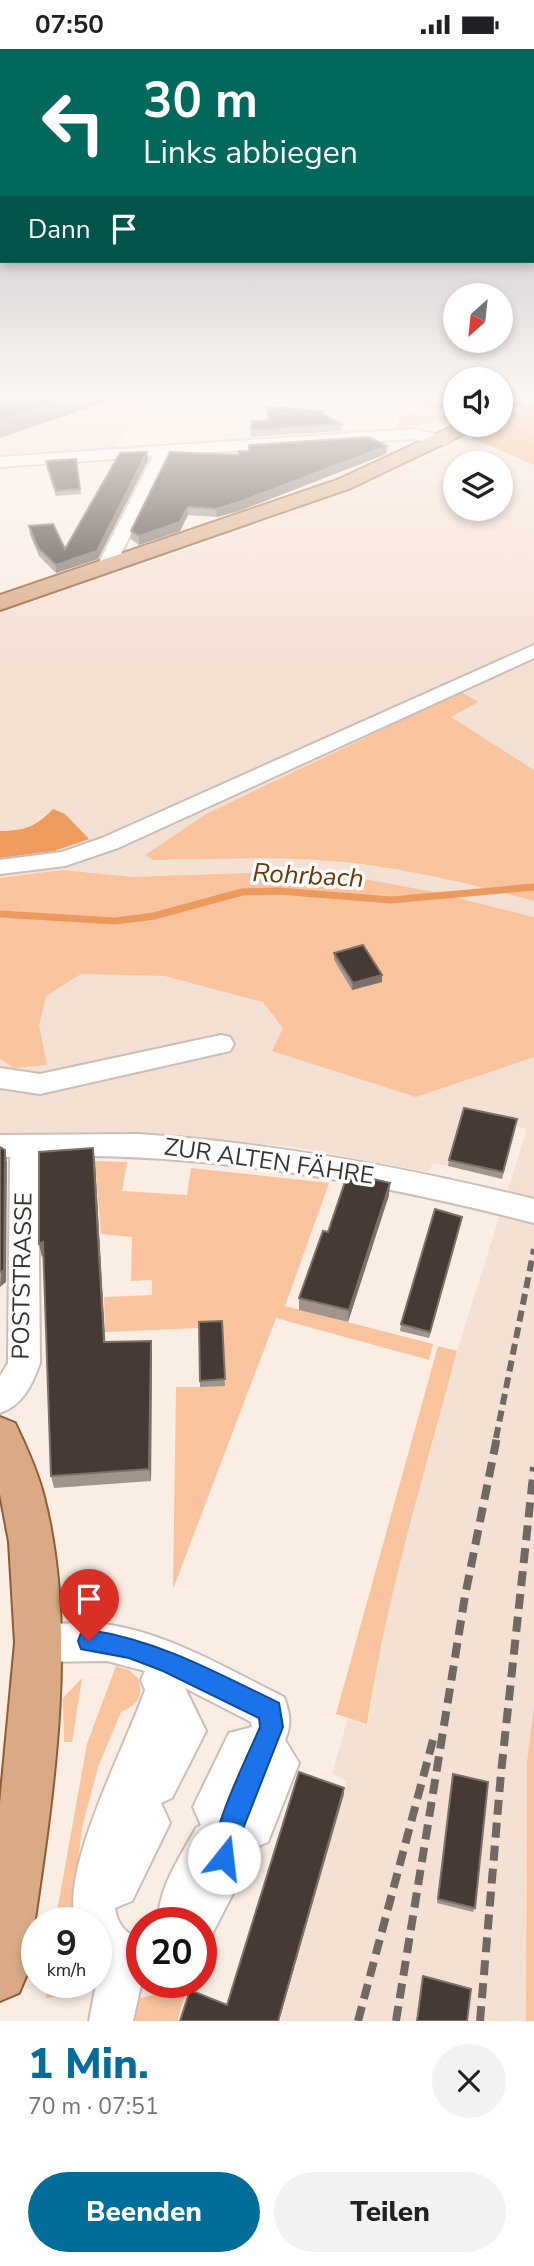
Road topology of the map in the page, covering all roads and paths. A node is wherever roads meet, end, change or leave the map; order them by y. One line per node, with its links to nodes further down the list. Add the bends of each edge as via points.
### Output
1 (147, 486): 3 (street)
2 (338, 486): 3 (main road)
3 (106, 568): 4 (main road)
4 (0, 603)
5 (534, 651): 6 (lane, via 110,843 65,859)
6 (0, 867)
7 (220, 1044): 8 (street, via 40,1084)
8 (0, 1078)
9 (12, 1146): 10 (street, ZUR ALTEN FÄHRE, via 137,1145 293,1161); 11 (street, POSTSTRASSE, via 24,1363)
10 (534, 1210)
11 (0, 1399)
12 (0, 1436): 13 (main road, via 22,1495 32,1542)
13 (38, 1643): 14 (street, via 89,1641); 19 (main road, via 26,1798)
14 (138, 1651): 15 (street, via 270,1711 271,1727); 18 (street, via 165,1688 187,1731 158,1784 128,1783 150,1823 117,1886 93,1897 96,1923 106,1943)
15 (229, 1834): 16 (street, via 210,1842); 17 (street, via 218,1882)
16 (179, 1907)
17 (204, 1907)
18 (126, 1955)
19 (0, 1974)
20 (126, 1977): 21 (street)
21 (111, 2021)

